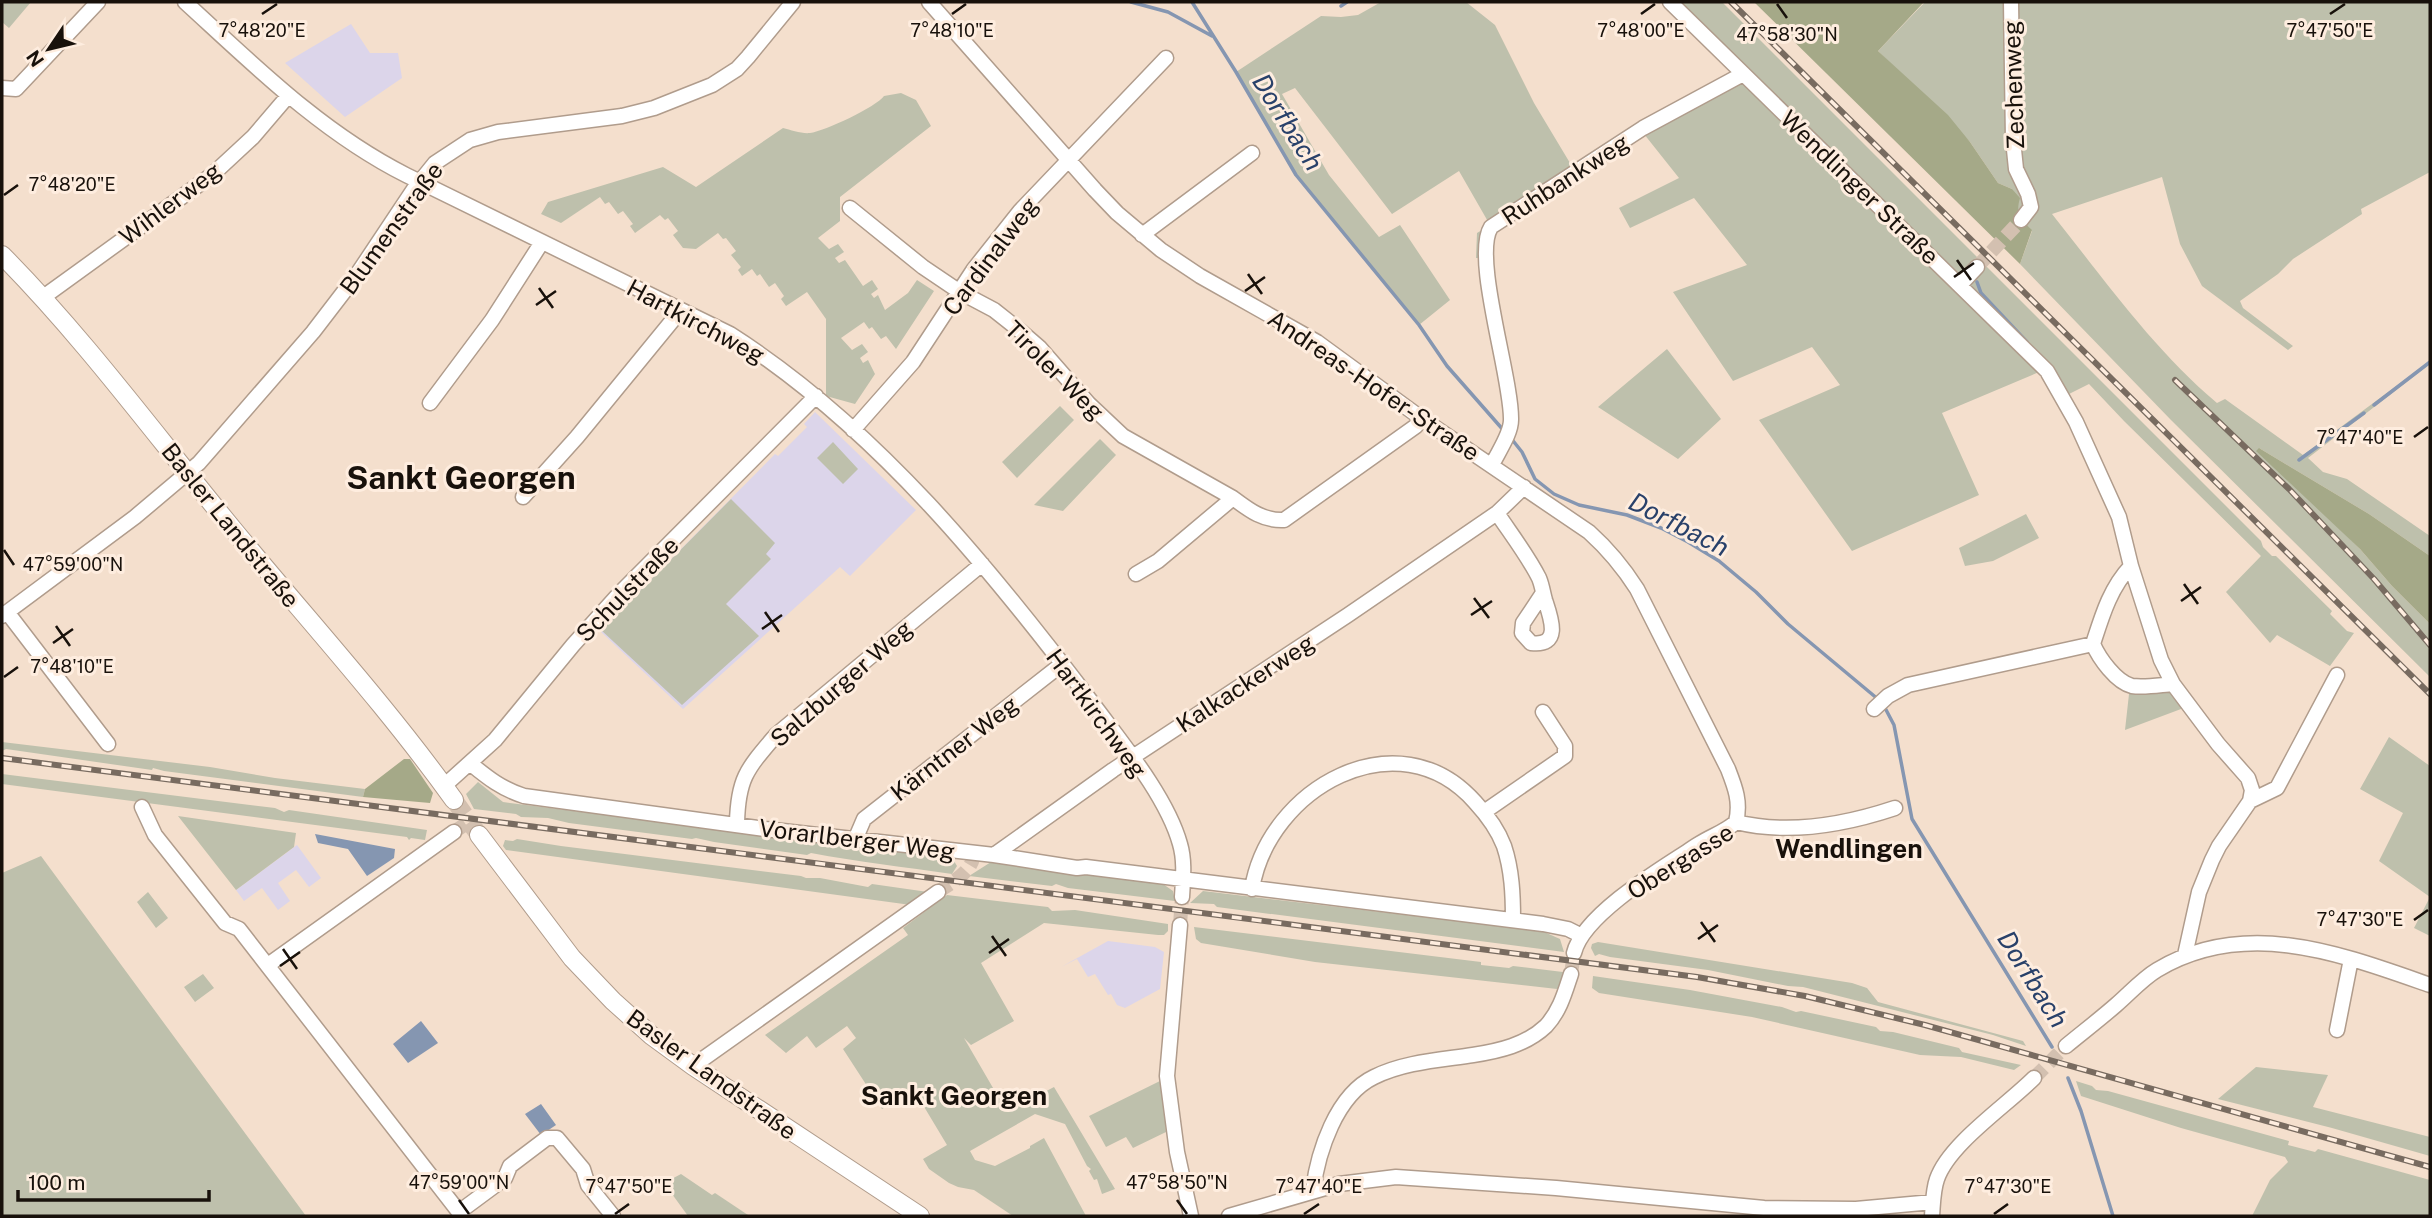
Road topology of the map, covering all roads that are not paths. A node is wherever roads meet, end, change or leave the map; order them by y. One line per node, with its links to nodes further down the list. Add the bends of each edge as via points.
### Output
1 (98, 2): 9 (street, via 16,89)
2 (185, 2): 10 (street, Hartkirchweg)
3 (793, 2): 13 (street, Blumenstraße, via 748,57 712,85 622,116 498,132 470,140 435,163)
4 (929, 2): 12 (street, Andreas-Hofer-Straße)
5 (1670, 2): 8 (street, Wendlinger Straße)
6 (2011, 2): 15 (street, Zechenweg, via 2013,140 2017,169 2031,207)
7 (1166, 58): 12 (street, Cardinalweg)
8 (1743, 74): 20 (street, Wendlinger Straße); 28 (street, Ruhbankweg, via 1643,128 1487,234 1485,261 1511,422)
9 (2, 88)
10 (288, 96): 13 (street, Hartkirchweg, via 360,149); 22 (street, Wihlerweg, via 212,175)
11 (1252, 153): 16 (street)
12 (1070, 161): 16 (street, Andreas-Hofer-Straße); 21 (street, Cardinalweg, via 1020,211)
13 (419, 182): 17 (street, Hartkirchweg); 29 (street, Blumenstraße, via 313,332)
14 (850, 208): 21 (street, Tiroler Weg)
15 (2021, 220)
16 (1142, 235): 26 (street, Andreas-Hofer-Straße, via 1200,276 1317,342)
17 (542, 242): 23 (street, Hartkirchweg); 25 (street)
18 (2, 256): 22 (street, Basler Landstraße)
19 (1977, 267): 20 (street)
20 (1961, 284): 35 (street, Wendlinger Straße, via 2047,371 2119,517)
21 (960, 292): 27 (street, Cardinalweg, via 912,362); 32 (street, Tiroler Weg, via 994,310 1040,348 1123,436)
22 (42, 298): 29 (street, Basler Landstraße)
23 (681, 310): 24 (street, Hartkirchweg, via 740,340); 31 (street, via 594,418)
24 (816, 396): 27 (street, Hartkirchweg); 47 (street, Schulstraße, via 619,594)
25 (430, 403)
26 (1422, 418): 28 (street, Andreas-Hofer-Straße); 32 (street, Tiroler Weg, via 1284,520 1271,521)
27 (853, 430): 34 (street, Hartkirchweg)
28 (1492, 465): 30 (street, Andreas-Hofer-Straße)
29 (188, 473): 38 (street, Blumenstraße); 48 (street, Basler Landstraße, via 396,722)
30 (1524, 487): 33 (street, Kalkackerweg); 53 (street, Andreas-Hofer-Straße, via 1589,532 1624,568 1728,769 1738,794)
31 (523, 496)
32 (1233, 498): 36 (street)
33 (1497, 513): 37 (street, via 1540,580); 46 (street, Kalkackerweg)
34 (982, 564): 40 (street, Hartkirchweg); 54 (street, Salzburger Weg, via 776,735 748,767 738,794)
35 (2131, 566): 39 (street, via 2111,594); 42 (street, Wendlinger Straße)
36 (1136, 574)
37 (1543, 593)
38 (4, 614): 45 (street)
39 (2093, 644): 42 (street, via 2119,679 2130,685); 43 (street, via 1908,685)
40 (1062, 664): 46 (street, Hartkirchweg); 57 (street, Kärntner Weg, via 864,819)
41 (2337, 675): 49 (street, via 2277,788)
42 (2173, 684): 49 (street, Wendlinger Straße, via 2248,778)
43 (1879, 705)
44 (1544, 712): 52 (street, via 1565,746 1564,757)
45 (108, 744)
46 (1132, 757): 58 (street, Kalkackerweg); 59 (street, Hartkirchweg, via 1174,827)
47 (471, 764): 48 (street, Schulstraße); 54 (street, Vorarlberger Weg, via 495,784 524,796)
48 (449, 793)
49 (2250, 801): 67 (street, via 2212,860 2199,892)
50 (142, 807): 69 (street, via 155,835 225,923 239,929)
51 (1895, 808): 53 (street, Obergasse, via 1828,826 1765,828)
52 (1484, 812): 60 (street, via 1455,784 1428,770 1395,764 1356,769 1316,788 1289,812 1259,864); 63 (street, via 1504,847 1513,891)
53 (1736, 822): 65 (street, Obergasse, via 1613,903)
54 (737, 824): 57 (street, Vorarlberger Weg)
55 (454, 832): 69 (street)
56 (479, 835): 74 (street, Basler Landstraße, via 572,958 621,1009)
57 (855, 840): 58 (street, Vorarlberger Weg)
58 (994, 855): 59 (street, Vorarlberger Weg)
59 (1183, 879): 60 (street, Vorarlberger Weg); 62 (street, Hartkirchweg)
60 (1252, 889): 63 (street, Vorarlberger Weg)
61 (938, 892): 74 (street)
62 (1182, 897)
63 (1513, 920): 65 (street, Vorarlberger Weg)
64 (1180, 925): 81 (street, via 1167,1076)
65 (1580, 935): 66 (street, Obergasse)
66 (1574, 953)
67 (2185, 955): 68 (street, via 2253,943 2294,946); 73 (street, via 2154,972)
68 (2351, 959): 71 (street); 72 (street)
69 (268, 965): 78 (street)
70 (1571, 974): 76 (street, via 1559,1009 1547,1025 1524,1041 1495,1051 1417,1063 1373,1077 1358,1088 1324,1146)
71 (2430, 985)
72 (2337, 1030)
73 (2066, 1046)
74 (693, 1066): 80 (street, Basler Landstraße)
75 (2034, 1078): 77 (street, via 1958,1146 1937,1180)
76 (1313, 1190): 77 (street, via 1396,1177 1764,1208); 82 (street)
77 (1932, 1209)
78 (460, 1214): 79 (street, via 505,1178 510,1166 547,1138 557,1138)
79 (613, 1216)
80 (920, 1216)
81 (1191, 1216)
82 (1229, 1216)

